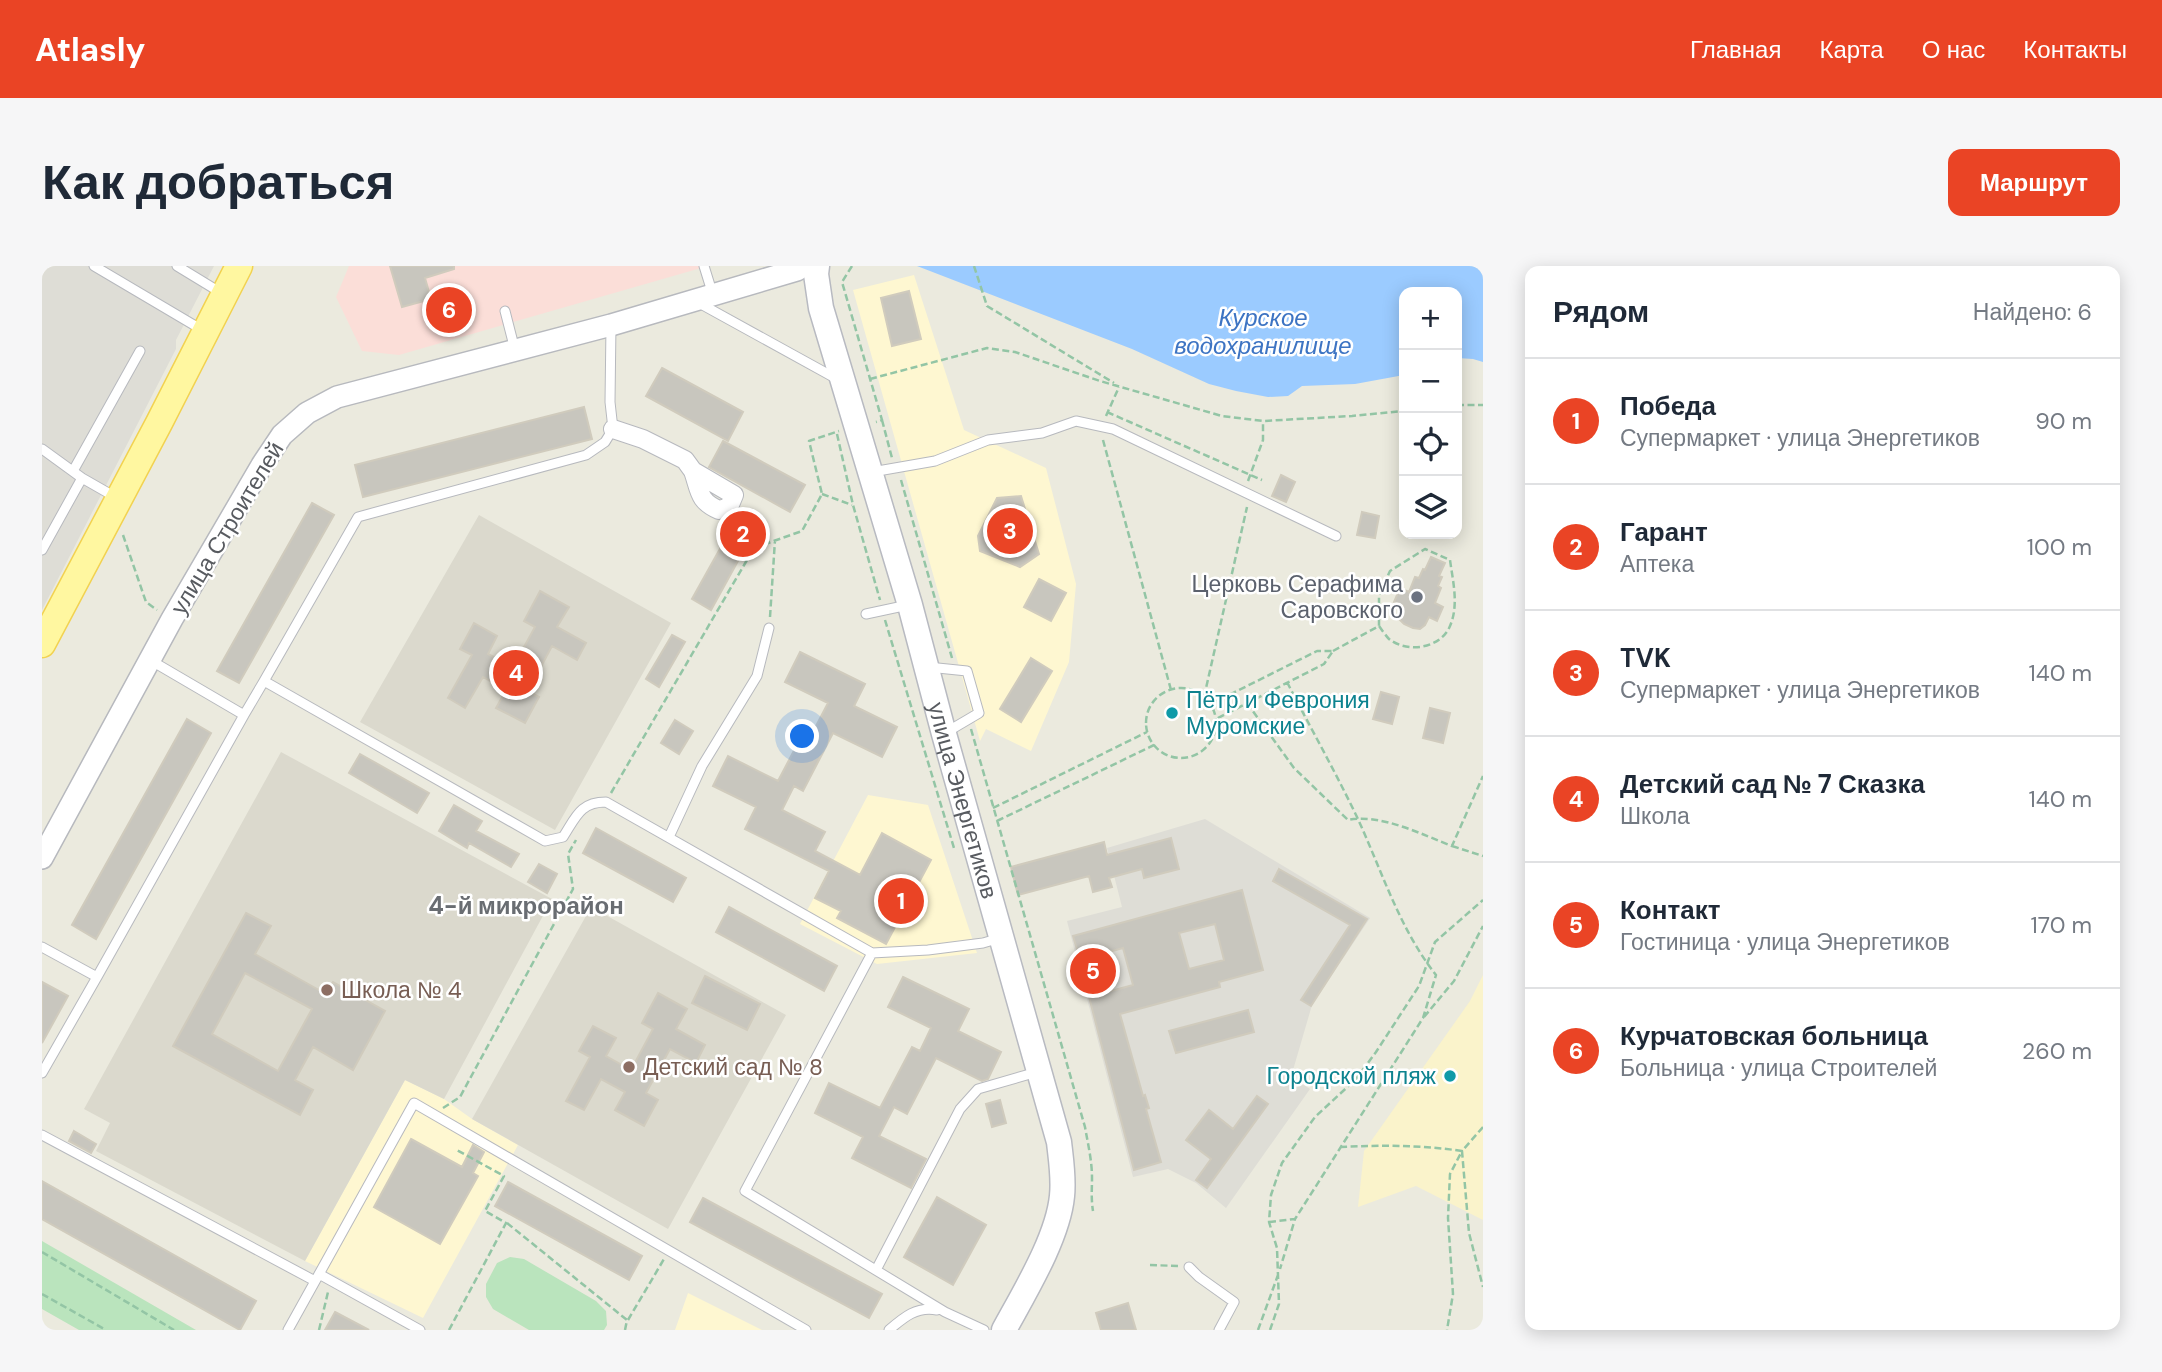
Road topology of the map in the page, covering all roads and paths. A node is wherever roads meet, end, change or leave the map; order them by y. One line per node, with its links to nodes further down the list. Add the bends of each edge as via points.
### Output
1 (94, 266): 13 (lane)
2 (177, 266): 9 (lane)
3 (239, 266): 9 (main road)
4 (704, 266): 10 (lane)
5 (803, 266): 10 (street, улица Строителей)
6 (817, 266): 17 (main road, улица Энергетиков, via 821,308)
7 (852, 266): 16 (path, via 842,282)
8 (974, 266): 18 (path, via 987,306)
9 (224, 295): 13 (main road)
10 (704, 297): 12 (street, улица Строителей); 17 (lane)
11 (505, 311): 14 (lane)
12 (611, 325): 14 (street, улица Строителей); 25 (lane)
13 (205, 332): 37 (main road)
14 (515, 350): 46 (street, улица Строителей, via 337,397 307,413 282,435 262,464)
15 (140, 351): 29 (lane)
16 (870, 379): 18 (path, via 987,348 1015,352); 22 (path)
17 (845, 383): 26 (main road, улица Энергетиков)
18 (1119, 386): 23 (path, via 1213,414); 32 (path, via 1107,412)
19 (1462, 405): 20 (path)
20 (1483, 405)
21 (1399, 411): 23 (path)
22 (881, 420): 26 (path); 28 (path)
23 (1263, 421): 32 (path, via 1263,440)
24 (1104, 427): 28 (lane, via 1076,421 1042,433 988,440 935,461); 35 (lane); 56 (path, via 1103,438)
25 (613, 429): 30 (street, via 685,460); 54 (lane, via 605,442 586,455 358,517)
26 (847, 429): 31 (main road, улица Энергетиков); 36 (path, via 809,441); 38 (path)
27 (42, 450): 29 (lane)
28 (895, 468): 31 (lane); 53 (path)
29 (73, 471): 33 (lane)
30 (693, 471)
31 (870, 472): 42 (main road, улица Энергетиков)
32 (1251, 474): 34 (path); 35 (path, via 1246,486)
33 (82, 478): 37 (lane); 41 (lane)
34 (1262, 480)
35 (1251, 493): 39 (lane); 57 (path)
36 (822, 494): 38 (path); 40 (path, via 802,531)
37 (116, 504): 46 (path, via 146,602); 49 (main road)
38 (853, 505): 43 (path)
39 (1336, 536)
40 (775, 540): 48 (path); 67 (path, via 754,548)
41 (42, 550)
42 (910, 605): 44 (lane); 52 (main road, улица Энергетиков)
43 (881, 606)
44 (866, 614)
45 (885, 618): 74 (path)
46 (172, 619): 51 (street, улица Строителей)
47 (1380, 626): 47 (path, via 1390,639 1412,648 1435,643 1450,628 1455,605 1450,560 1425,549 1390,571 1379,595); 50 (path)
48 (769, 628): 72 (lane, via 757,676 702,766)
49 (42, 644)
50 (1333, 651): 55 (path, via 1324,664); 59 (path, via 1317,651)
51 (150, 660): 60 (lane); 76 (street, улица Строителей)
52 (926, 666): 53 (lane); 64 (main road, улица Энергетиков)
53 (955, 670): 61 (lane, via 967,671 979,713)
54 (264, 681): 60 (lane); 67 (lane, via 545,841 563,837 583,807)
55 (1287, 682): 58 (path); 69 (path)
56 (1171, 690): 57 (path, via 1189,689); 63 (path, via 1151,707)
57 (1204, 697): 59 (path)
58 (1247, 703): 62 (path); 69 (path, via 1294,768 1348,820)
59 (1210, 704): 62 (path)
60 (244, 715): 83 (lane)
61 (969, 719): 64 (lane); 68 (path)
62 (1216, 719): 65 (path, via 1212,740 1191,757 1173,757)
63 (1148, 732): 65 (path); 68 (path)
64 (944, 734): 79 (main road, улица Энергетиков)
65 (1154, 745): 70 (path)
66 (1483, 776): 73 (path)
67 (606, 802): 72 (lane)
68 (993, 807): 70 (path)
69 (1357, 818): 73 (path, via 1396,825); 82 (path, via 1393,904)
70 (997, 821): 93 (path, via 1085,1127)
71 (579, 834): 87 (path, via 568,855 573,889 460,1097)
72 (669, 838): 81 (lane)
73 (1452, 846): 75 (path)
74 (955, 850)
75 (1483, 856)
76 (42, 858)
77 (1483, 900): 82 (path, via 1435,942)
78 (1483, 926): 84 (path, via 1454,981)
79 (1002, 937): 81 (lane, via 928,950); 85 (main road, улица Энергетиков)
80 (42, 947): 83 (lane)
81 (872, 953): 101 (lane, via 745,1191)
82 (1427, 963): 84 (path, via 1436,975); 95 (path, via 1419,986 1376,1052 1356,1079 1315,1116 1282,1163 1271,1195)
83 (97, 977): 86 (lane)
84 (1423, 1018): 90 (path)
85 (1039, 1071): 101 (lane, via 978,1089 960,1109); 119 (main road, улица Энергетиков, via 1059,1142 1062,1198 1053,1231)
86 (42, 1073)
87 (434, 1114): 97 (lane); 103 (lane, via 414,1103)
88 (1483, 1127): 92 (path)
89 (42, 1135): 103 (lane)
90 (1340, 1147): 92 (path, via 1390,1144); 94 (path)
91 (454, 1149): 96 (path, via 504,1176 485,1211)
92 (1462, 1151): 105 (path, via 1469,1233); 123 (path, via 1450,1174 1453,1294)
93 (1093, 1211)
94 (1294, 1219): 95 (path); 102 (path)
95 (1269, 1222): 102 (path)
96 (506, 1223): 108 (path); 114 (path)
97 (669, 1250): 108 (path); 116 (lane)
98 (42, 1252): 110 (path)
99 (1150, 1265): 100 (path)
100 (1189, 1267): 120 (lane, via 1234,1302)
101 (876, 1270): 107 (lane)
102 (1279, 1273): 121 (path); 122 (path, via 1279,1304)
103 (317, 1277): 104 (lane); 111 (lane)
104 (331, 1280): 112 (path); 113 (lane)
105 (1483, 1287)
106 (42, 1294): 109 (path)
107 (945, 1312): 117 (lane, via 925,1308); 118 (lane)
108 (627, 1323): 115 (path)
109 (106, 1330)
110 (174, 1330)
111 (288, 1330)
112 (319, 1330)
113 (420, 1330)
114 (449, 1330)
115 (625, 1330)
116 (806, 1330)
117 (889, 1330)
118 (984, 1330)
119 (1004, 1330)
120 (1219, 1330)
121 (1258, 1330)
122 (1270, 1330)
123 (1447, 1330)

